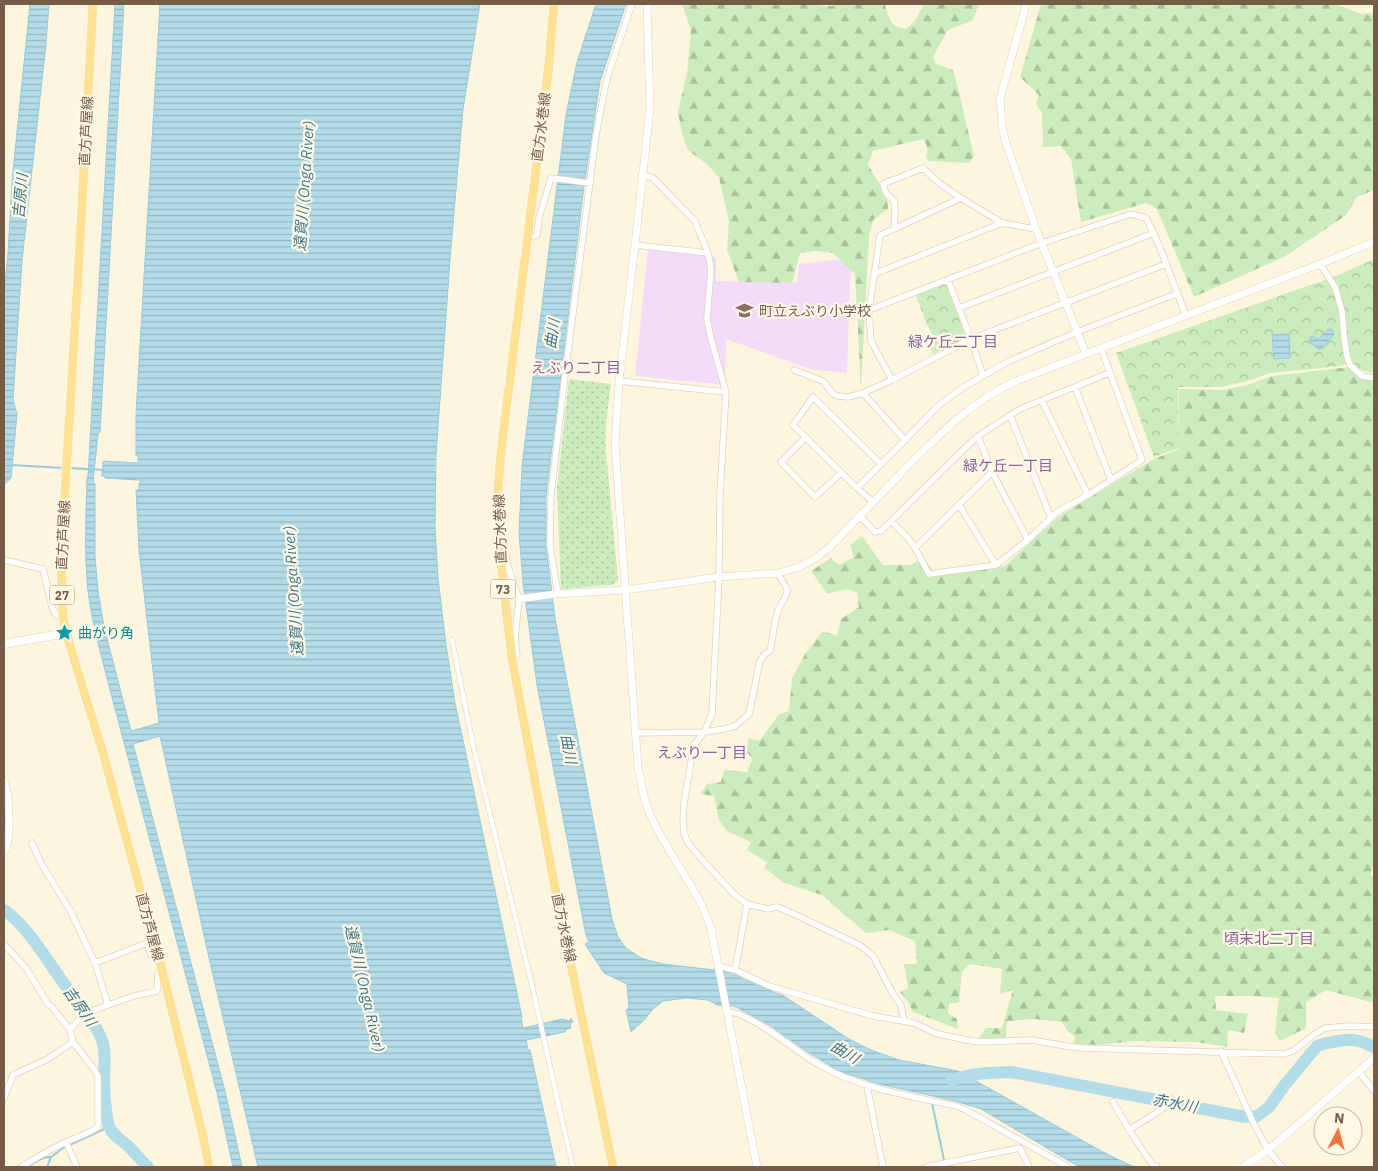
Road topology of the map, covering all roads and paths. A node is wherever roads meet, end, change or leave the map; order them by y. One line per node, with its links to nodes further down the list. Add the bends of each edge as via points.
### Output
1 (93, 4): 67 (main road, 直方芦屋線 / 27, via 61,558)
2 (554, 4): 13 (main road, 直方水巻線 / 73)
3 (632, 4): 7 (street, via 607,78)
4 (647, 4): 6 (street, via 650,109)
5 (1025, 4): 11 (street, via 1000,99 1000,113 1005,140)
6 (642, 174): 16 (street); 17 (street, via 653,178 695,221)
7 (590, 183): 13 (street, via 551,178 537,235); 65 (street, via 551,495 550,546)
8 (961, 198): 9 (street); 10 (street); 10 (street, via 923,168 883,184 894,201)
9 (1002, 223): 11 (street); 21 (street)
10 (894, 229): 21 (street, via 880,235)
11 (1036, 229): 15 (street)
12 (1154, 233): 15 (street, via 1146,218 1131,214); 18 (street); 20 (street)
13 (527, 239): 57 (main road, 直方水巻線 / 73, via 501,452)
14 (1374, 242): 19 (street)
15 (1042, 243): 20 (street); 22 (street)
16 (635, 246): 17 (street); 37 (street)
17 (708, 253): 39 (street, via 711,269 707,320)
18 (1166, 264): 23 (street); 24 (street)
19 (1320, 264): 27 (street); 35 (street, via 1335,287 1350,365 1362,376)
20 (1053, 272): 24 (street); 25 (street)
21 (874, 274): 26 (street)
22 (948, 280): 25 (street); 26 (street)
23 (1176, 294): 27 (street); 28 (street)
24 (1066, 302): 28 (street); 29 (street)
25 (959, 308): 29 (street)
26 (869, 310): 36 (street, via 871,341)
27 (1186, 315): 30 (street)
28 (1077, 332): 31 (street); 34 (street)
29 (971, 339): 34 (street); 36 (street)
30 (1101, 348): 31 (street); 33 (street)
31 (1086, 354): 52 (street, via 1016,381 978,402 946,427)
32 (794, 370): 40 (street, via 823,381 838,396)
33 (1109, 372): 38 (street); 49 (street, via 1142,460)
34 (982, 376): 45 (street, via 939,405)
35 (1374, 378)
36 (892, 380): 40 (street)
37 (619, 381): 39 (street); 64 (street, via 615,444)
38 (1074, 387): 41 (street); 49 (street)
39 (726, 392): 63 (street)
40 (863, 393): 45 (street)
41 (1042, 401): 42 (street); 51 (street)
42 (1010, 415): 43 (street); 55 (street)
43 (978, 436): 47 (street); 56 (street)
44 (806, 437): 46 (street, via 794,425 813,397); 48 (street); 48 (street, via 780,462 815,497)
45 (905, 440): 46 (street)
46 (880, 463): 50 (street)
47 (992, 472): 53 (street); 58 (street)
48 (841, 473): 50 (street)
49 (1111, 480): 51 (street)
50 (857, 488): 52 (street)
51 (1088, 495): 55 (street)
52 (874, 502): 54 (street)
53 (959, 505): 59 (street); 61 (street)
54 (860, 516): 56 (street, via 875,532); 62 (street, via 816,558)
55 (1051, 518): 58 (street)
56 (892, 522): 59 (street)
57 (498, 539): 66 (street, via 504,548); 71 (main road, 直方水巻線 / 73)
58 (1028, 540): 61 (street)
59 (915, 548): 61 (street, via 929,574)
60 (4, 560): 67 (street, via 43,569 55,614)
61 (996, 565)
62 (778, 573): 63 (street); 73 (street, via 788,593 774,623 770,651 760,661 749,714 735,726)
63 (719, 577): 64 (street); 73 (street, via 712,714)
64 (626, 590): 65 (street); 72 (street)
65 (556, 594): 66 (street)
66 (519, 598): 71 (street, via 515,638 517,655)
67 (63, 618): 68 (main road, 直方芦屋線 / 27)
68 (66, 633): 70 (main road); 80 (main road, 直方芦屋線 / 27, via 103,753)
69 (452, 640): 104 (street, via 473,745)
70 (4, 644)
71 (512, 658): 105 (main road, 直方水巻線 / 73, via 556,893)
72 (636, 732): 73 (street); 81 (street, via 644,799 658,832 707,917)
73 (704, 732): 77 (street, via 694,745 684,803 684,833 688,843 707,865)
74 (4, 781): 76 (street, via 8,795 9,839)
75 (32, 843): 79 (street, via 72,912)
76 (4, 852)
77 (747, 904): 82 (street); 85 (street, via 792,912 861,946 874,956 900,1005)
78 (4, 944): 87 (street, via 26,968 48,1004)
79 (95, 963): 80 (street, via 147,943 151,955); 83 (street)
80 (161, 966): 83 (street, via 157,991); 103 (main road, 直方芦屋線 / 27)
81 (718, 968): 82 (street); 84 (street)
82 (735, 970): 85 (street, via 769,986 873,1016)
83 (108, 1005): 87 (street, via 81,1016)
84 (726, 1010): 92 (street, via 764,1028 821,1067); 106 (street)
85 (904, 1021): 89 (street, via 938,1034 980,1042 1032,1040 1082,1048)
86 (1374, 1027): 89 (street, via 1325,1028 1284,1054)
87 (70, 1030): 88 (street)
88 (73, 1042): 94 (street, via 46,1060 13,1075); 98 (street, via 98,1076 98,1127)
89 (1221, 1051): 99 (street)
90 (1374, 1058): 91 (street)
91 (1359, 1072): 93 (street); 99 (street)
92 (867, 1086): 107 (street); 110 (street, via 956,1106)
93 (1374, 1091)
94 (4, 1098)
95 (1171, 1098): 97 (street, via 1161,1110)
96 (1113, 1102): 97 (street)
97 (1129, 1130): 111 (street)
98 (66, 1142): 101 (street); 102 (street)
99 (1268, 1150): 112 (street); 113 (street)
100 (944, 1166): 108 (street); 109 (street, via 1020,1148)
101 (21, 1167)
102 (77, 1167)
103 (209, 1167)
104 (573, 1167)
105 (613, 1167)
106 (757, 1167)
107 (883, 1167)
108 (926, 1167)
109 (1029, 1167)
110 (1068, 1167)
111 (1157, 1167)
112 (1243, 1167)
113 (1282, 1167)

